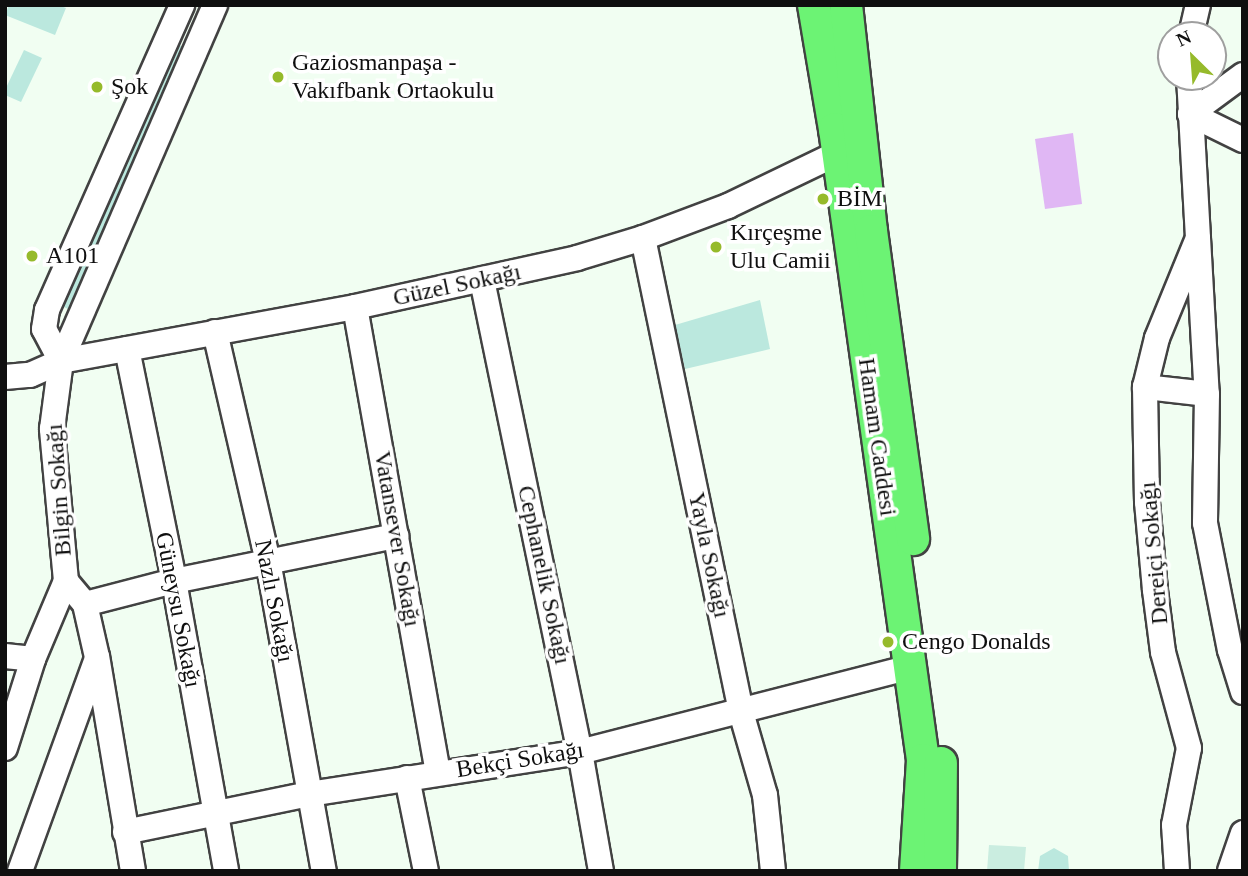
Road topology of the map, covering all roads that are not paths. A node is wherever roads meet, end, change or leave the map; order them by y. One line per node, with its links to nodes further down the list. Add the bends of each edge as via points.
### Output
1 (215, 5): 5 (street, Bilgin Sokağı)
2 (814, 5): 7 (main road, Hamam Caddesi)
3 (846, 5): 7 (main road, Hamam Caddesi)
4 (179, 14): 5 (street); 18 (street, via 47,310 44,329)
5 (202, 35): 18 (street, Bilgin Sokağı)
6 (1243, 75): 9 (street)
7 (841, 88): 11 (main road, Hamam Caddesi)
8 (1189, 91): 9 (street)
9 (1190, 114): 10 (street); 13 (street)
10 (1243, 140)
11 (850, 151): 12 (street, Güzel Sokağı); 30 (main road, Hamam Caddesi)
12 (643, 238): 14 (street, Güzel Sokağı); 32 (street, Yayla Sokağı)
13 (1198, 238): 20 (street, Dereiçi Sokağı, via 1157,338); 21 (street)
14 (482, 280): 15 (street, Güzel Sokağı); 34 (street, Cephanelik Sokağı)
15 (355, 307): 16 (street, Güzel Sokağı); 22 (street, Vatansever Sokağı)
16 (215, 332): 17 (street, Güzel Sokağı); 23 (street, Nazlı Sokağı)
17 (127, 349): 18 (street, Güzel Sokağı); 25 (street, Güneysu Sokağı)
18 (61, 361): 19 (street, Güzel Sokağı, via 30,374); 24 (street, Bilgin Sokağı, via 52,429)
19 (5, 377)
20 (1145, 387): 21 (street); 50 (street, Dereiçi Sokağı, via 1147,502 1155,590 1163,652 1189,748 1174,825)
21 (1207, 394): 31 (street, via 1205,523)
22 (396, 536): 23 (street); 35 (street, Vatansever Sokağı)
23 (268, 561): 25 (street); 37 (street, Nazlı Sokağı)
24 (66, 581): 26 (street, Bilgin Sokağı); 29 (street)
25 (174, 581): 26 (street); 38 (street, Güneysu Sokağı)
26 (85, 604): 28 (street, Bilgin Sokağı)
27 (5, 656): 29 (street)
28 (97, 657): 39 (street, Bilgin Sokağı); 41 (street)
29 (33, 659): 33 (street)
30 (921, 667): 32 (street, Bekçi Sokağı); 48 (main road, Hamam Caddesi, via 923,760); 49 (main road, Hamam Caddesi, via 941,746)
31 (1243, 692)
32 (741, 712): 34 (street, Bekçi Sokağı); 47 (street, Yayla Sokağı, via 765,795)
33 (5, 748)
34 (580, 752): 35 (street, Bekçi Sokağı); 46 (street, Cephanelik Sokağı)
35 (438, 772): 36 (street, Bekçi Sokağı)
36 (407, 778): 37 (street, Bekçi Sokağı); 45 (street)
37 (309, 794): 38 (street, Bekçi Sokağı); 44 (street, Nazlı Sokağı)
38 (216, 813): 39 (street, Bekçi Sokağı); 43 (street, Güneysu Sokağı)
39 (125, 832): 42 (street, Bilgin Sokağı)
40 (1243, 833): 51 (street)
41 (20, 871)
42 (133, 871)
43 (226, 871)
44 (324, 871)
45 (426, 871)
46 (601, 871)
47 (773, 871)
48 (916, 871)
49 (940, 871)
50 (1177, 871)
51 (1230, 871)

